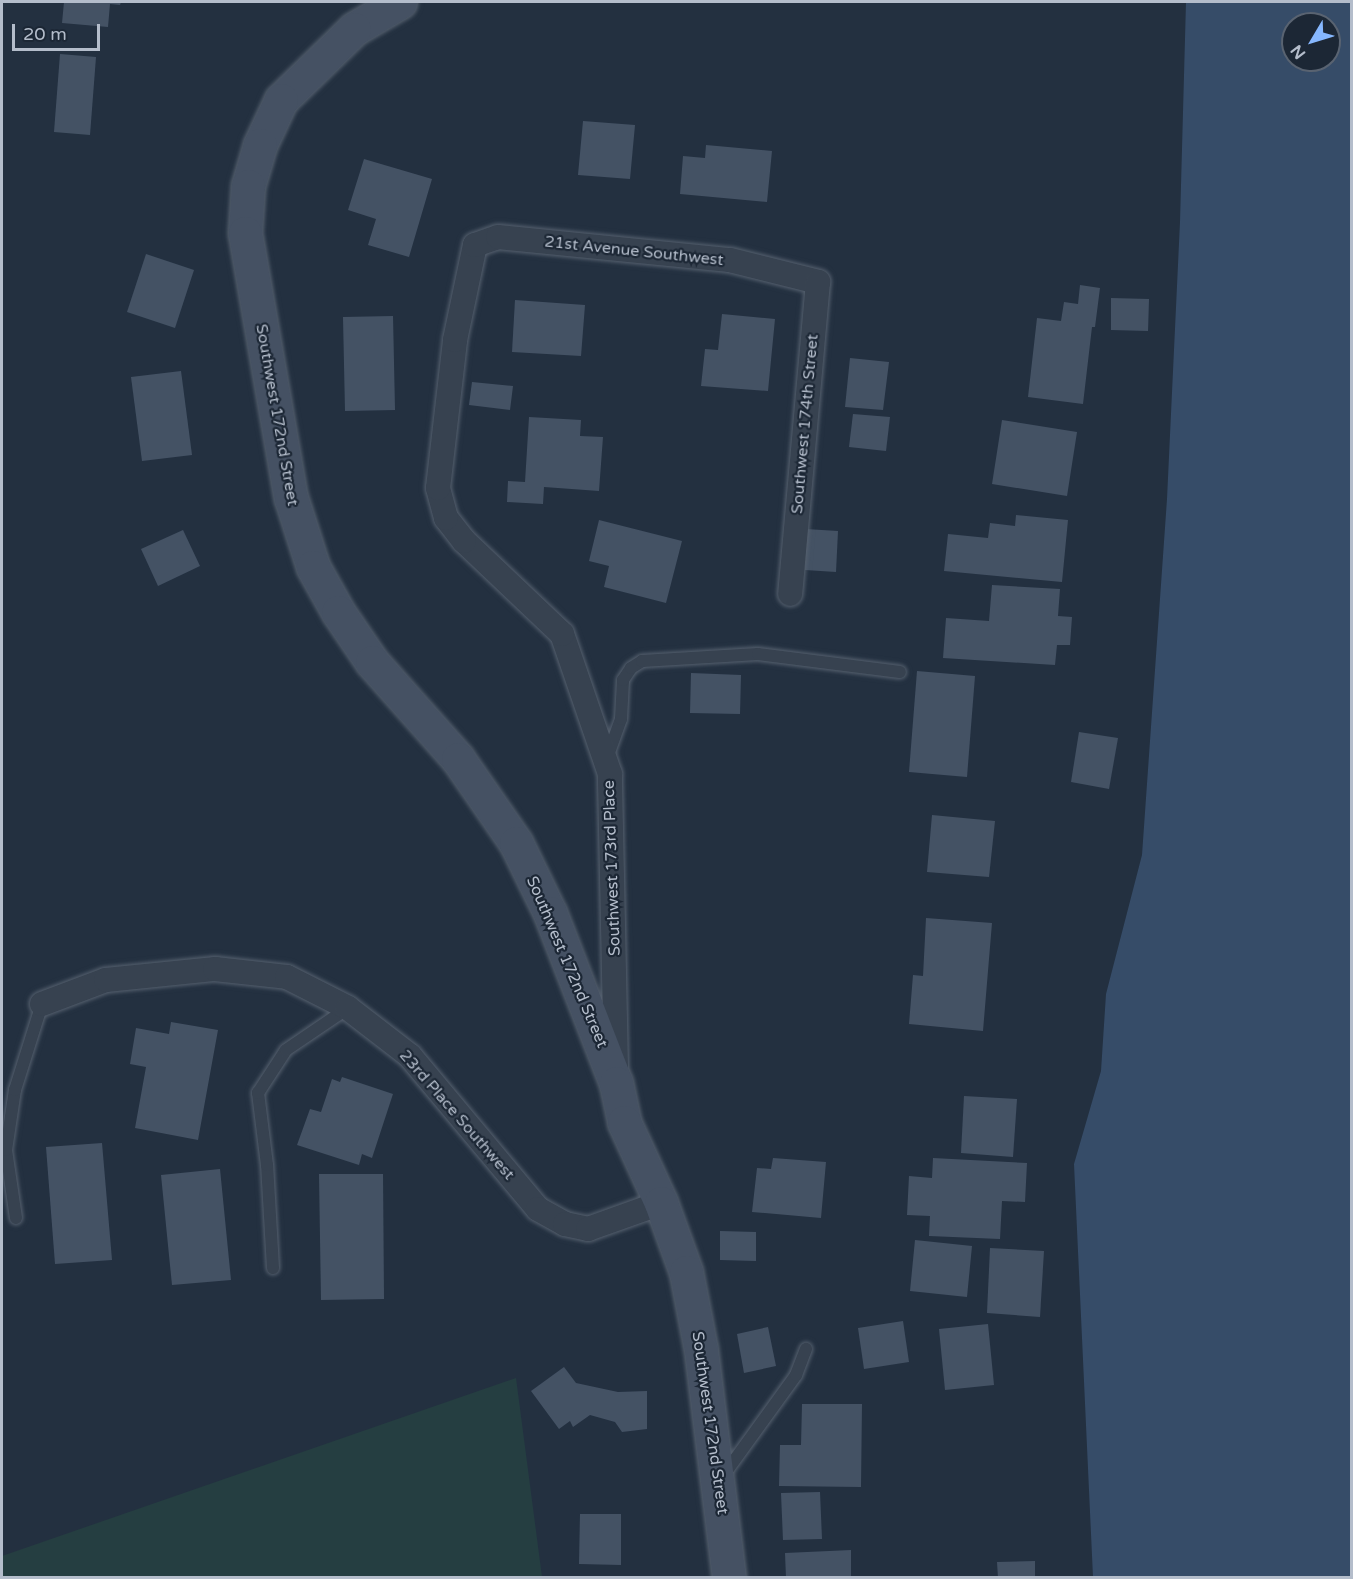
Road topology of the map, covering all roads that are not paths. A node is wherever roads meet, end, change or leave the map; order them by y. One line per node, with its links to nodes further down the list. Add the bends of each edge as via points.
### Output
1 (400, 2): 9 (street, Southwest 172nd Street, via 354,29 281,100 260,145 248,186 245,233 291,498 313,567 338,612 372,662 458,759 516,843 550,913)
2 (476, 245): 3 (street, 21st Avenue Southwest, via 498,237 730,260); 6 (street, Southwest 173rd Place, via 455,340 438,488 446,518 464,541 562,634)
3 (792, 275): 4 (street, Southwest 174th Street, via 818,282)
4 (790, 594)
5 (900, 672): 6 (lane, via 758,654 642,661 631,668 623,681 621,719)
6 (605, 762): 9 (street, Southwest 173rd Place, via 610,774 613,840)
7 (42, 1004): 8 (street, 23rd Place Southwest, via 106,980 215,969 287,977); 11 (lane, via 15,1090 6,1150)
8 (348, 1008): 10 (street, 23rd Place Southwest, via 410,1056 538,1209 565,1224 588,1229); 12 (lane, via 286,1050 258,1093)
9 (616, 1083): 10 (street, Southwest 172nd Street, via 624,1122)
10 (662, 1203): 14 (street, Southwest 172nd Street, via 686,1272 701,1350)
11 (16, 1218)
12 (273, 1268)
13 (806, 1349): 14 (lane, via 796,1376)
14 (718, 1482): 15 (street, Southwest 172nd Street)
15 (729, 1578)

